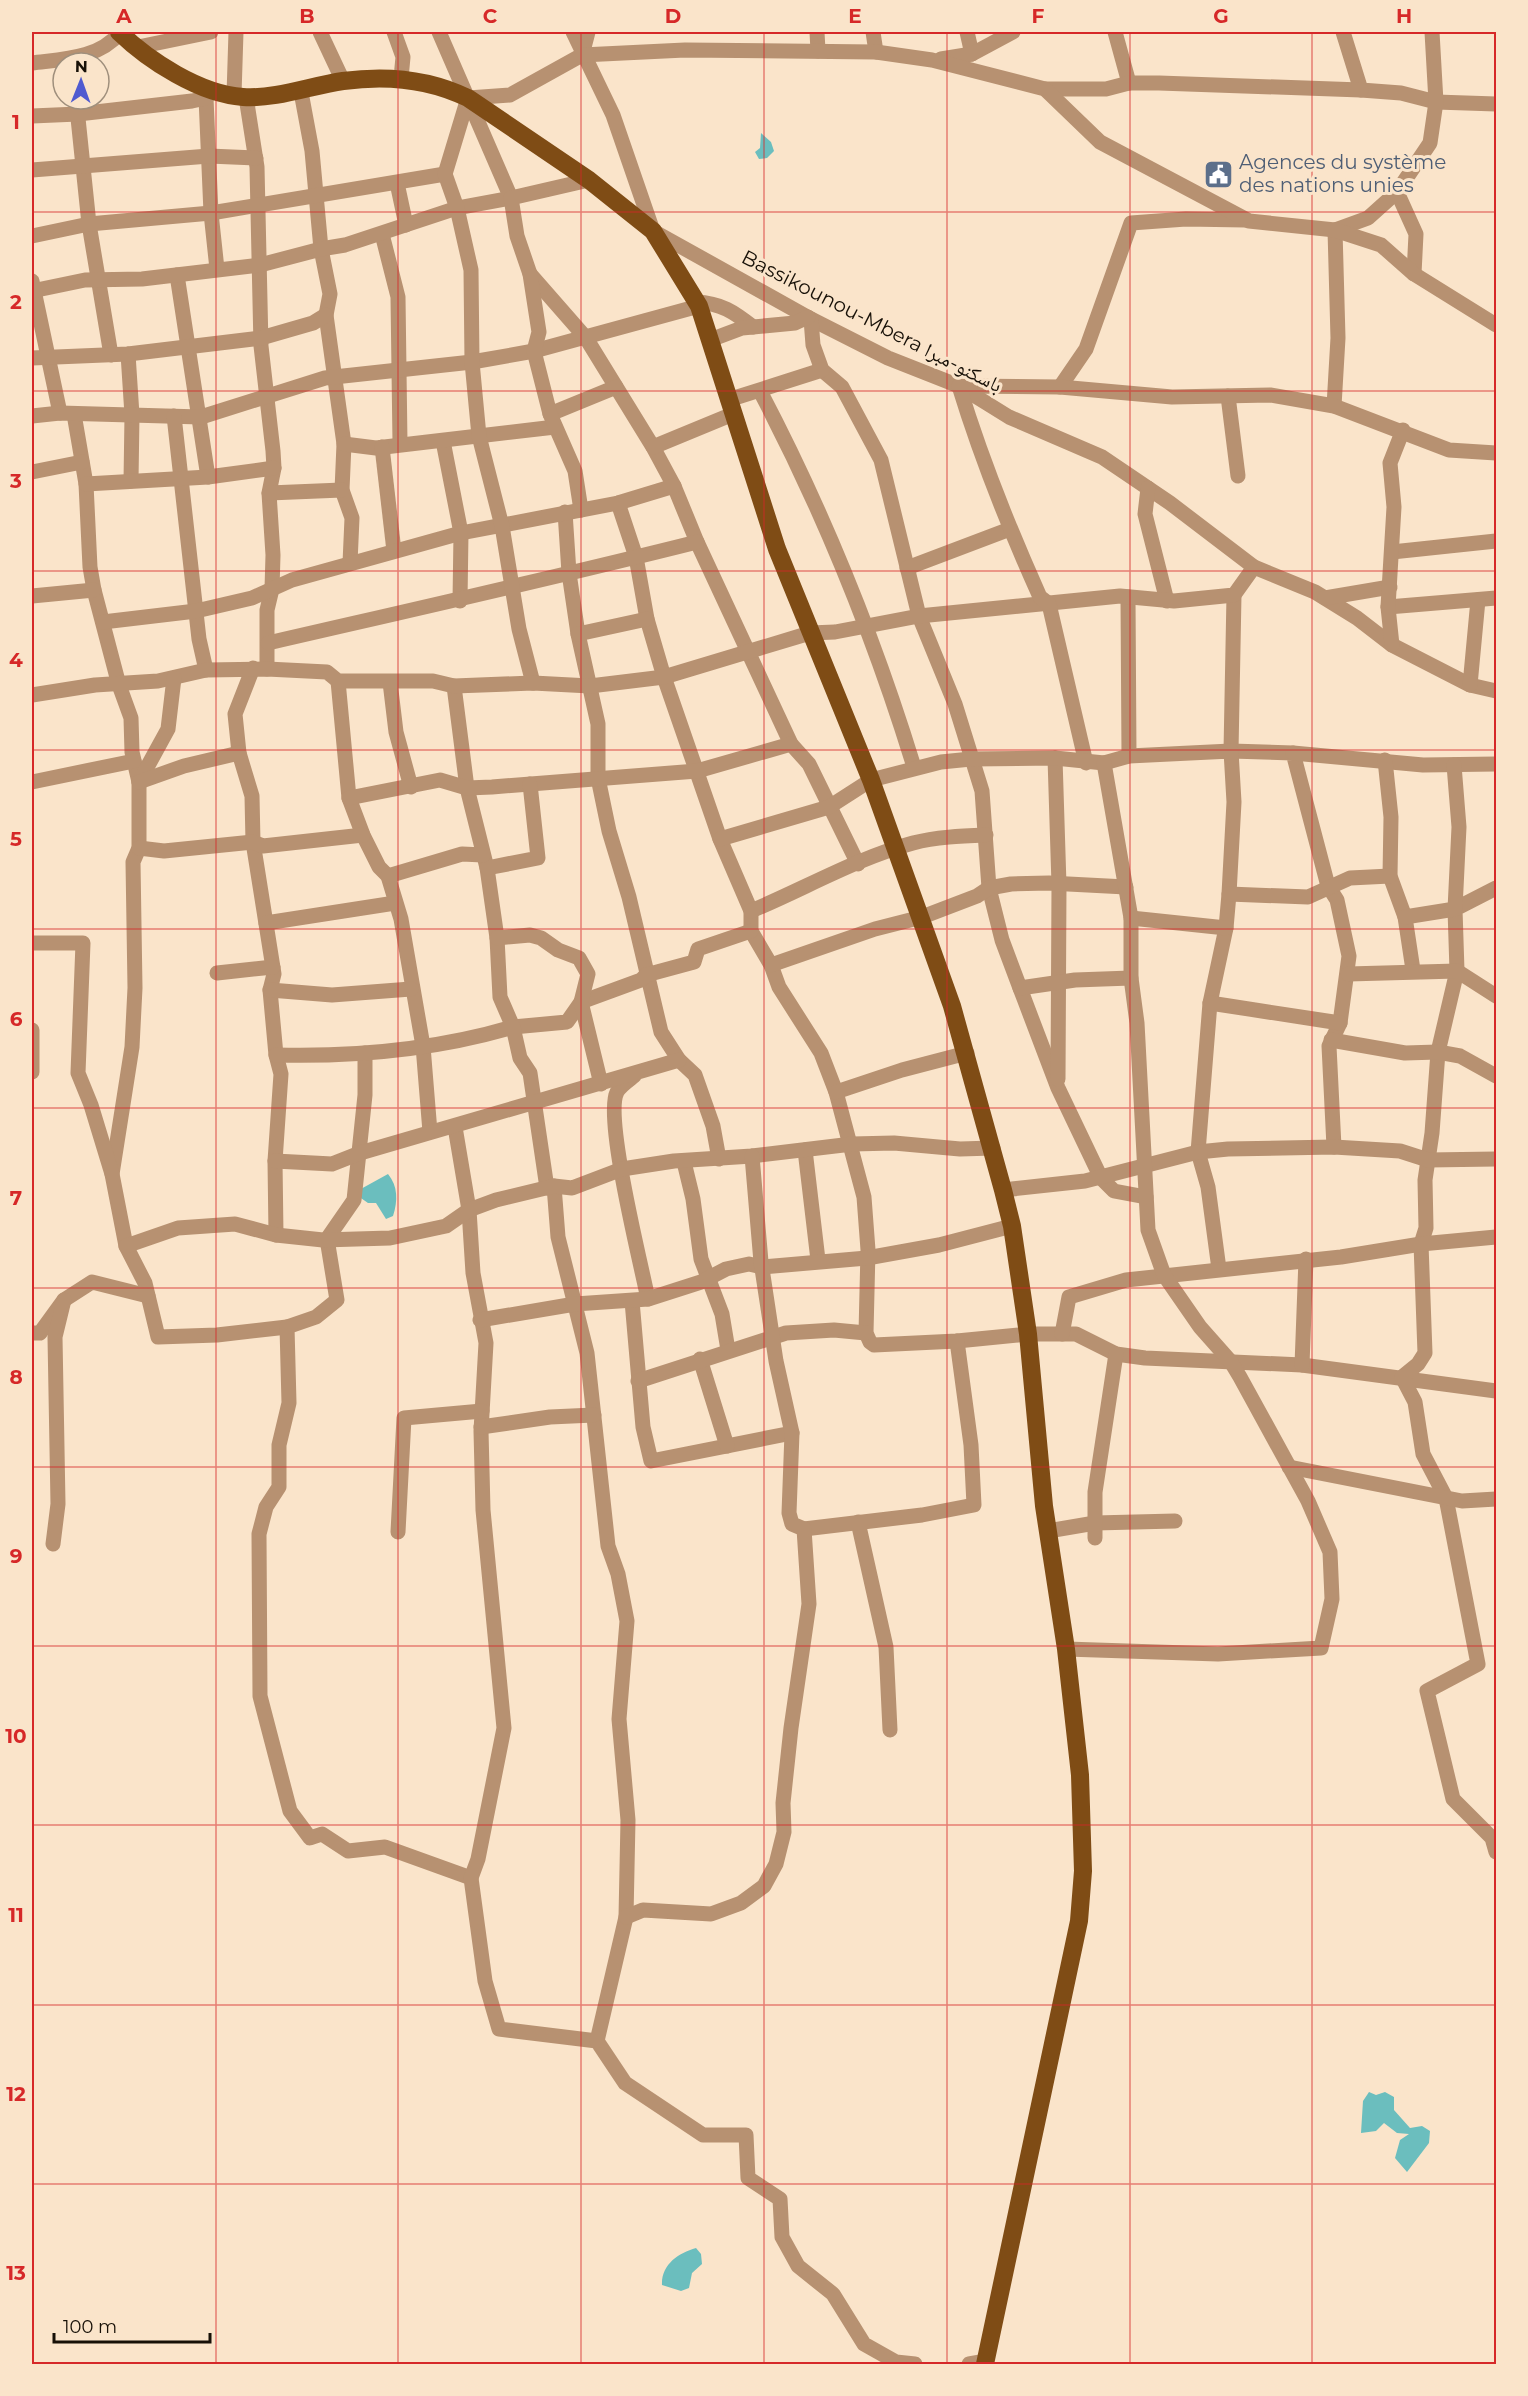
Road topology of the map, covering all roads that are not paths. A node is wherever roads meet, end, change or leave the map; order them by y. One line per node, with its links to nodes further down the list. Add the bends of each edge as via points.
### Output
1 (119, 32): 16 (main road, Bassikounou-Mbera باسكنو-مبرا); 17 (street)
2 (211, 32): 16 (street)
3 (236, 32): 32 (street)
4 (320, 32): 26 (street)
5 (394, 32): 25 (street, via 404,57)
6 (440, 32): 33 (street)
7 (573, 32): 21 (street)
8 (588, 32): 21 (street)
9 (817, 32): 18 (street)
10 (873, 32): 19 (street)
11 (967, 32): 20 (street)
12 (1013, 32): 20 (street)
13 (1116, 32): 27 (street)
14 (1343, 32): 29 (street)
15 (1432, 32): 34 (street)
16 (138, 47): 31 (main road, Bassikounou-Mbera باسكنو-مبرا)
17 (96, 51)
18 (818, 51): 19 (street); 21 (street, via 685,50)
19 (876, 52): 22 (street)
20 (972, 54): 22 (street)
21 (582, 55): 33 (street, via 510,95); 57 (street, via 613,115)
22 (932, 60): 28 (street)
23 (51, 62): 24 (street)
24 (32, 63)
25 (401, 78): 26 (main road, Bassikounou-Mbera باسكنو-مبرا); 33 (main road, Bassikounou-Mbera باسكنو-مبرا)
26 (343, 81): 30 (main road, Bassikounou-Mbera باسكنو-مبرا)
27 (1129, 83): 28 (street, via 1106,89); 29 (street)
28 (1045, 89): 53 (street, via 1100,142)
29 (1361, 90): 34 (street, via 1401,93)
30 (301, 92): 32 (main road, Bassikounou-Mbera باسكنو-مبرا); 48 (street)
31 (209, 94): 32 (main road, Bassikounou-Mbera باسكنو-مبرا); 35 (street); 40 (street)
32 (240, 96): 41 (street)
33 (468, 98): 44 (street); 45 (main road, Bassikounou-Mbera باسكنو-مبرا); 49 (street)
34 (1436, 102): 36 (street); 47 (street, via 1430,143)
35 (111, 104)
36 (1497, 104)
37 (57, 111): 39 (street)
38 (77, 111): 42 (street)
39 (32, 116)
40 (209, 156): 41 (street); 42 (street); 52 (street)
41 (256, 158): 50 (street)
42 (82, 168): 43 (street); 54 (street)
43 (32, 170)
44 (444, 174): 46 (street); 51 (street)
45 (589, 180): 49 (street); 57 (main road, Bassikounou-Mbera باسكنو-مبرا)
46 (397, 183): 48 (street); 55 (street)
47 (1397, 192): 56 (street, via 1368,218); 65 (street, via 1416,234)
48 (317, 195): 50 (street); 60 (street)
49 (511, 198): 51 (street); 64 (street, via 517,236)
50 (258, 205): 52 (street); 61 (street)
51 (457, 208): 55 (street); 82 (street, via 471,270)
52 (211, 213): 54 (street); 62 (street)
53 (1249, 220): 56 (street); 88 (street, via 1186,219 1131,224 1086,349)
54 (89, 224): 59 (street); 66 (street)
55 (406, 225): 58 (street)
56 (1335, 230): 65 (street, via 1380,245); 92 (street, via 1338,338)
57 (653, 231): 68 (main road); 70 (street, Bassikounou-Mbera باسكنو-مبرا)
58 (382, 234): 60 (street); 83 (street, via 398,297)
59 (32, 236)
60 (321, 249): 61 (street); 69 (street, via 330,294)
61 (260, 266): 62 (street); 73 (street)
62 (217, 269): 63 (street)
63 (177, 274): 66 (street); 76 (street)
64 (530, 274): 74 (street); 77 (street, via 539,332)
65 (1414, 274): 71 (street)
66 (100, 280): 67 (street); 78 (street)
67 (32, 287): 80 (street)
68 (698, 304): 72 (street, via 715,303 728,308); 74 (street); 75 (main road)
69 (326, 315): 73 (street, via 314,323); 85 (street)
70 (809, 318): 72 (street); 84 (street); 86 (street, Bassikounou-Mbera باسكنو-مبرا, via 888,358)
71 (1497, 325)
72 (753, 327): 75 (street)
73 (261, 338): 76 (street); 90 (street)
74 (586, 338): 77 (street); 87 (street)
75 (710, 340): 93 (main road)
76 (189, 347): 79 (street); 98 (street)
77 (534, 351): 82 (street); 99 (street)
78 (111, 354): 79 (street); 80 (street)
79 (128, 354): 95 (street)
80 (48, 357): 81 (street); 94 (street)
81 (32, 358)
82 (472, 362): 83 (street); 101 (street)
83 (398, 370): 85 (street); 103 (street)
84 (822, 370): 89 (street); 132 (street, via 842,387 881,460)
85 (334, 376): 90 (street); 104 (street)
86 (959, 386): 88 (street); 117 (street, Bassikounou-Mbera باسكنو-مبرا, via 1009,417 1102,457); 123 (street)
87 (616, 387): 99 (street); 106 (street)
88 (1060, 387): 91 (street, via 1172,397)
89 (760, 391): 93 (street); 152 (street, via 798,465)
90 (266, 396): 98 (street); 109 (street)
91 (1228, 396): 92 (street, via 1270,395); 111 (street)
92 (1334, 406): 100 (street)
93 (731, 407): 106 (street); 153 (main road, via 777,549)
94 (67, 413): 95 (street); 97 (street); 108 (street)
95 (132, 415): 96 (street); 114 (street)
96 (174, 416): 98 (street); 112 (street)
97 (32, 417)
98 (201, 417): 113 (street)
99 (553, 421): 101 (street); 121 (street, via 575,471)
100 (1403, 430): 107 (street, via 1449,450); 128 (street, via 1390,463 1394,507)
101 (479, 436): 102 (street); 122 (street)
102 (442, 441): 103 (street); 124 (street)
103 (400, 443): 105 (street)
104 (344, 444): 105 (street); 118 (street)
105 (382, 447): 127 (street)
106 (652, 447): 116 (street)
107 (1497, 453)
108 (82, 462): 110 (street); 115 (street)
109 (274, 468): 113 (street); 119 (street)
110 (32, 472)
111 (1238, 476)
112 (178, 477): 113 (street); 114 (street); 148 (street)
113 (208, 477)
114 (131, 481): 115 (street)
115 (86, 484): 137 (street)
116 (674, 486): 120 (street); 126 (street)
117 (1148, 488): 131 (street, Bassikounou-Mbera باسكنو-مبرا); 143 (street, via 1145,514)
118 (342, 490): 119 (street); 130 (street, via 352,518)
119 (269, 493): 136 (street)
120 (618, 503): 121 (street); 129 (street)
121 (573, 511): 122 (street); 133 (street)
122 (502, 526): 124 (street); 134 (street)
123 (1010, 529): 132 (street); 146 (street, via 1040,597)
124 (461, 533): 127 (street); 145 (street)
125 (1497, 541): 128 (street)
126 (697, 542): 129 (street); 157 (street)
127 (393, 551): 130 (street)
128 (1392, 552): 135 (street)
129 (636, 557): 133 (street); 150 (street)
130 (350, 563): 136 (street)
131 (1254, 567): 138 (street); 141 (street, Bassikounou-Mbera باسكنو-مبرا)
132 (907, 568): 149 (street)
133 (569, 573): 134 (street); 154 (street)
134 (510, 586): 145 (street); 164 (street)
135 (1390, 587): 141 (street); 147 (street)
136 (272, 589): 148 (street, via 252,598); 155 (street, via 267,610)
137 (94, 590): 139 (street); 151 (street)
138 (1234, 595): 143 (street); 172 (street)
139 (32, 596)
140 (1128, 597): 143 (street); 146 (street); 175 (street)
141 (1325, 598): 156 (street, Bassikounou-Mbera باسكنو-مبرا)
142 (1497, 598): 144 (street)
143 (1167, 600)
144 (1478, 600): 147 (street); 166 (street)
145 (460, 601): 155 (street)
146 (1049, 604): 149 (street); 180 (street)
147 (1388, 607): 156 (street)
148 (196, 611): 151 (street); 159 (street)
149 (919, 616): 152 (street); 177 (street, via 955,704)
150 (647, 619): 154 (street); 160 (street)
151 (103, 622): 165 (street)
152 (865, 627): 153 (street); 184 (street, via 888,682)
153 (810, 633): 157 (street); 187 (main road)
154 (578, 634): 168 (street)
155 (268, 643): 158 (street)
156 (1392, 645): 166 (street, Bassikounou-Mbera باسكنو-مبرا)
157 (748, 653): 160 (street); 171 (street)
158 (260, 668): 159 (street); 162 (street, via 327,672); 173 (street, via 235,714)
159 (206, 670): 161 (street)
160 (664, 677): 168 (street); 185 (street)
161 (174, 678): 165 (street); 189 (street, via 168,729)
162 (338, 681): 163 (street); 193 (street)
163 (390, 682): 167 (street, via 433,681); 191 (street, via 396,732)
164 (533, 683): 167 (street); 168 (street)
165 (119, 685): 170 (street); 179 (street, via 131,718)
166 (1470, 685): 169 (street, Bassikounou-Mbera باسكنو-مبرا)
167 (454, 686): 192 (street)
168 (590, 686): 186 (street, via 598,724)
169 (1497, 691)
170 (32, 695)
171 (791, 744): 185 (street); 194 (street, via 809,764)
172 (1231, 751): 174 (street); 175 (street); 210 (street, via 1234,802)
173 (239, 753): 189 (street, via 184,766); 198 (street, via 252,796)
174 (1293, 753): 178 (street); 206 (street)
175 (1129, 756): 181 (street)
176 (1055, 758): 177 (street); 180 (street); 205 (street)
177 (971, 759): 184 (street); 196 (street, via 982,791)
178 (1385, 760): 183 (street); 204 (street, via 1391,817)
179 (134, 761): 188 (street); 189 (street)
180 (1086, 763): 181 (street)
181 (1104, 763): 207 (street)
182 (1497, 764): 183 (street)
183 (1454, 765): 212 (street, via 1459,827)
184 (914, 767): 187 (street)
185 (697, 771): 186 (street); 197 (street)
186 (598, 778): 190 (street); 228 (street)
187 (871, 780): 194 (street); 200 (main road)
188 (32, 782)
189 (139, 783): 199 (street)
190 (530, 784): 192 (street); 201 (street, via 538,858)
191 (411, 787): 192 (street, via 440,780); 193 (street)
192 (467, 788): 201 (street)
193 (349, 798): 195 (street)
194 (829, 807): 197 (street); 202 (street)
195 (363, 835): 198 (street, via 263,846); 203 (street)
196 (986, 835): 200 (street, via 943,837); 208 (street)
197 (720, 839): 213 (street)
198 (253, 842): 199 (street, via 164,851); 217 (street)
199 (139, 848): 270 (street, via 133,862 132,1047)
200 (897, 849): 202 (street); 214 (main road)
201 (485, 861): 203 (street, via 462,854); 220 (street)
202 (858, 864): 213 (street)
203 (387, 876): 211 (street)
204 (1390, 876): 206 (street, via 1350,878); 215 (street)
205 (1059, 885): 207 (street); 208 (street, via 1011,884); 230 (street)
206 (1328, 886): 210 (street, via 1308,897); 227 (street, via 1337,900 1349,956)
207 (1126, 887): 216 (street)
208 (989, 888): 214 (street, via 977,897); 231 (street)
209 (1497, 888): 212 (street)
210 (1229, 894): 218 (street)
211 (395, 903): 217 (street); 232 (street)
212 (1455, 909): 215 (street); 225 (street)
213 (752, 911): 219 (street)
214 (922, 917): 222 (street); 244 (main road)
215 (1405, 917): 224 (street)
216 (1131, 918): 218 (street); 229 (street)
217 (266, 923): 223 (street)
218 (1226, 928): 236 (street)
219 (751, 931): 222 (street); 228 (street, via 698,949 694,962)
220 (496, 938): 235 (street, via 530,935 579,958 588,974); 238 (street, via 500,997)
221 (32, 943): 270 (street, via 83,943 78,1073)
222 (771, 965): 252 (street, via 779,987 821,1053)
223 (273, 967): 226 (street); 233 (street)
224 (1413, 970): 225 (street); 227 (street)
225 (1457, 971): 234 (street); 242 (street)
226 (217, 974)
227 (1348, 974): 237 (street)
228 (646, 975): 235 (street); 246 (street, via 661,1032)
229 (1131, 978): 230 (street); 268 (street)
230 (1058, 982): 231 (street); 251 (street)
231 (1020, 988): 251 (street)
232 (411, 989): 233 (street, via 332,995); 241 (street)
233 (270, 990): 245 (street)
234 (1497, 996)
235 (581, 1002): 238 (street, via 567,1022); 250 (street)
236 (1210, 1003): 237 (street); 260 (street)
237 (1340, 1023): 240 (street)
238 (513, 1028): 241 (street); 253 (street, via 520,1058 530,1073)
239 (32, 1030): 247 (street)
240 (1331, 1040): 242 (street, via 1405,1053); 257 (street)
241 (423, 1047): 243 (street); 255 (street)
242 (1438, 1052): 249 (street, via 1460,1056); 265 (street)
243 (365, 1053): 245 (street); 261 (street)
244 (967, 1053): 252 (street); 258 (main road)
245 (276, 1055): 266 (street, via 281,1074)
246 (679, 1060): 248 (street); 263 (street, via 695,1075 713,1126)
247 (32, 1072)
248 (636, 1074): 250 (street); 269 (street, via 617,1092 614,1118)
249 (1496, 1074)
250 (600, 1084): 253 (street)
251 (1059, 1088): 271 (street)
252 (836, 1092): 256 (street)
253 (535, 1104): 254 (street); 272 (street)
254 (455, 1127): 255 (street); 275 (street)
255 (430, 1132): 261 (street)
256 (852, 1144): 258 (street); 259 (street); 282 (street, via 864,1197)
257 (1334, 1147): 260 (street); 265 (street, via 1400,1151)
258 (993, 1148): 273 (main road)
259 (805, 1150): 262 (street); 284 (street)
260 (1198, 1152): 268 (street); 286 (street, via 1208,1187)
261 (360, 1153): 266 (street, via 332,1164); 279 (street, via 354,1200)
262 (752, 1156): 263 (street); 285 (street)
263 (718, 1159): 267 (street)
264 (1497, 1159): 265 (street)
265 (1428, 1160): 280 (street, via 1426,1228)
266 (275, 1161): 277 (street)
267 (684, 1162): 269 (street); 288 (street)
268 (1145, 1165): 271 (street); 274 (street)
269 (622, 1169): 272 (street, via 572,1188); 290 (street)
270 (112, 1174): 281 (street)
271 (1101, 1178): 273 (street); 274 (street, via 1114,1191)
272 (551, 1187): 275 (street); 293 (street, via 558,1237)
273 (1003, 1190): 276 (main road)
274 (1146, 1197): 287 (street, via 1151,1246)
275 (469, 1210): 279 (street, via 446,1226 390,1238); 294 (street)
276 (1012, 1226): 282 (street); 298 (main road)
277 (276, 1235): 279 (street); 281 (street, via 235,1224 178,1228)
278 (1497, 1237): 280 (street)
279 (327, 1239): 295 (street, via 337,1300 316,1317)
280 (1421, 1244): 283 (street); 307 (street, via 1425,1353)
281 (126, 1245): 289 (street)
282 (867, 1258): 284 (street); 297 (street)
283 (1306, 1259): 286 (street); 306 (street)
284 (818, 1260): 285 (street)
285 (762, 1267): 288 (street, via 749,1264); 300 (street)
286 (1219, 1269): 287 (street)
287 (1164, 1275): 299 (street, via 1126,1280 1070,1297); 305 (street, via 1200,1327)
288 (706, 1278): 290 (street); 302 (street, via 722,1314)
289 (148, 1296): 291 (street, via 92,1282); 295 (street, via 158,1337)
290 (648, 1299): 292 (street)
291 (64, 1300): 296 (street, via 40,1333); 324 (street, via 55,1337 58,1504)
292 (632, 1301): 293 (street); 308 (street)
293 (575, 1304): 294 (street); 311 (street, via 587,1353)
294 (480, 1320): 310 (street, via 486,1342)
295 (287, 1327): 328 (street, via 289,1403 279,1445 279,1487 266,1507 259,1534 258,1581 260,1696 290,1811 310,1838 322,1834 348,1851 385,1847)
296 (32, 1333)
297 (866, 1333): 300 (street, via 801,1330); 301 (street, via 874,1344)
298 (1028, 1334): 299 (street); 301 (street); 322 (main road)
299 (1062, 1334): 303 (street, via 1076,1334)
300 (772, 1339): 302 (street); 313 (street)
301 (957, 1341): 319 (street, via 971,1445 974,1505)
302 (728, 1350): 304 (street)
303 (1116, 1354): 305 (street); 321 (street, via 1096,1481)
304 (700, 1359): 308 (street); 314 (street)
305 (1231, 1362): 306 (street); 315 (street)
306 (1302, 1365): 307 (street)
307 (1402, 1377): 309 (street); 316 (street, via 1414,1402 1423,1455)
308 (638, 1381): 314 (street, via 651,1461)
309 (1497, 1391)
310 (482, 1411): 312 (street); 323 (street, via 404,1418)
311 (594, 1415): 312 (street); 329 (street, via 608,1546 627,1621 619,1719 628,1820)
312 (481, 1427): 328 (street, via 483,1510 504,1728)
313 (792, 1433): 314 (street); 320 (street, via 789,1513 792,1524)
314 (727, 1446)
315 (1289, 1467): 316 (street); 325 (street, via 1330,1552 1332,1599 1321,1648 1218,1654)
316 (1446, 1497): 317 (street, via 1462,1501); 327 (street, via 1478,1664 1428,1690 1453,1799 1492,1838)
317 (1497, 1498)
318 (1175, 1521): 321 (street)
319 (858, 1522): 320 (street); 326 (street, via 886,1647)
320 (804, 1529): 329 (street, via 809,1604 791,1728 784,1832 776,1864 764,1886 741,1903 711,1914 643,1910)
321 (1095, 1530): 322 (street)
322 (1048, 1531): 325 (main road)
323 (398, 1532)
324 (53, 1544)
325 (1066, 1649): 331 (main road, via 1080,1775 1083,1871 1079,1921)
326 (890, 1730)
327 (1497, 1852)
328 (471, 1878): 330 (street, via 485,1981 499,2029)
329 (626, 1917): 330 (street)
330 (597, 2041): 332 (street, via 625,2083 703,2135 746,2135 748,2178 780,2199 782,2237 798,2266 833,2294 864,2344 896,2362)
331 (980, 2363)
332 (915, 2364)

